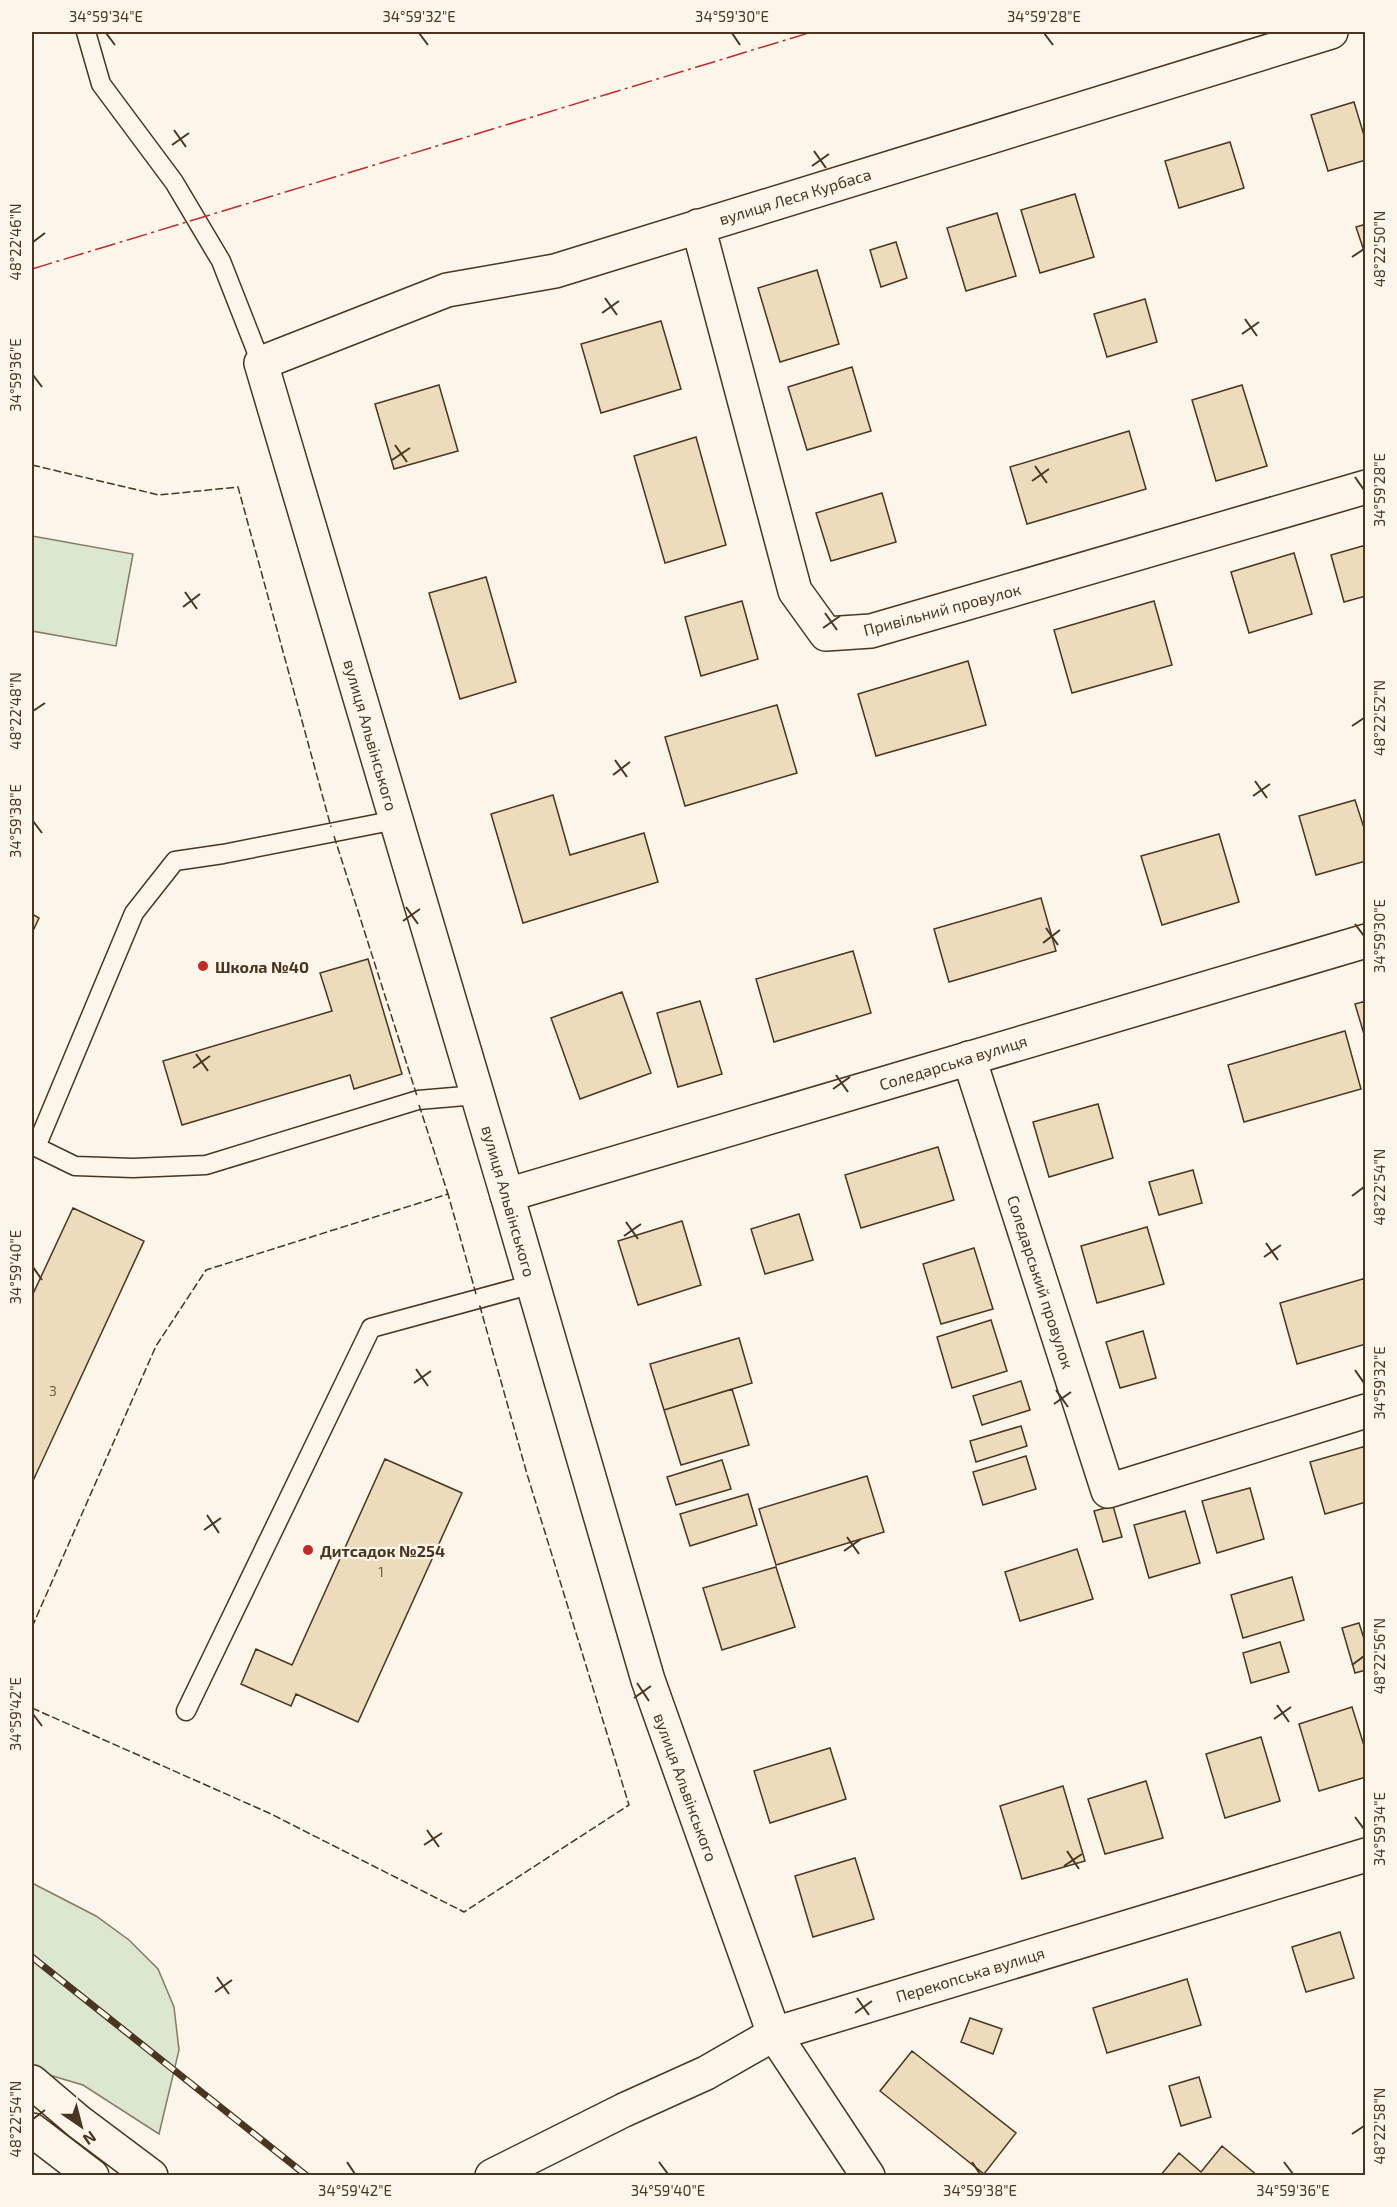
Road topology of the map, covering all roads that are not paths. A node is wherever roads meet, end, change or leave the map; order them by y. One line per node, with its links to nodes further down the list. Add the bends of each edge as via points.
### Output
1 (86, 32): 4 (lane, via 101,84 174,182 221,261)
2 (1331, 32): 3 (street, вулиця Леся Курбаса)
3 (698, 226): 4 (street, вулиця Леся Курбаса, via 555,270 447,291); 5 (street, Привільний провулок, via 795,591 826,634 871,631)
4 (261, 363): 6 (street, вулиця Альвінського)
5 (1365, 487)
6 (396, 820): 9 (street, вулиця Альвінського); 10 (lane, via 175,861 134,913)
7 (1365, 941): 8 (street, Соледарська вулиця)
8 (969, 1058): 11 (street, Соледарська вулиця); 13 (street, Соледарський провулок, via 1108,1491)
9 (477, 1095): 10 (lane, via 418,1100 206,1164 75,1166); 11 (street, вулиця Альвінського)
10 (34, 1146)
11 (507, 1195): 12 (street, вулиця Альвінського)
12 (533, 1284): 14 (lane, via 371,1328); 16 (street, вулиця Альвінського, via 648,1680)
13 (1365, 1411)
14 (186, 1711)
15 (1365, 1855): 16 (street, Перекопська вулиця)
16 (774, 2034): 21 (street, Перекопська вулиця, via 706,2073); 22 (street, вулиця Альвінського)
17 (32, 2082): 20 (street)
18 (32, 2130): 19 (street)
19 (92, 2175)
20 (151, 2175)
21 (492, 2175)
22 (868, 2175)

